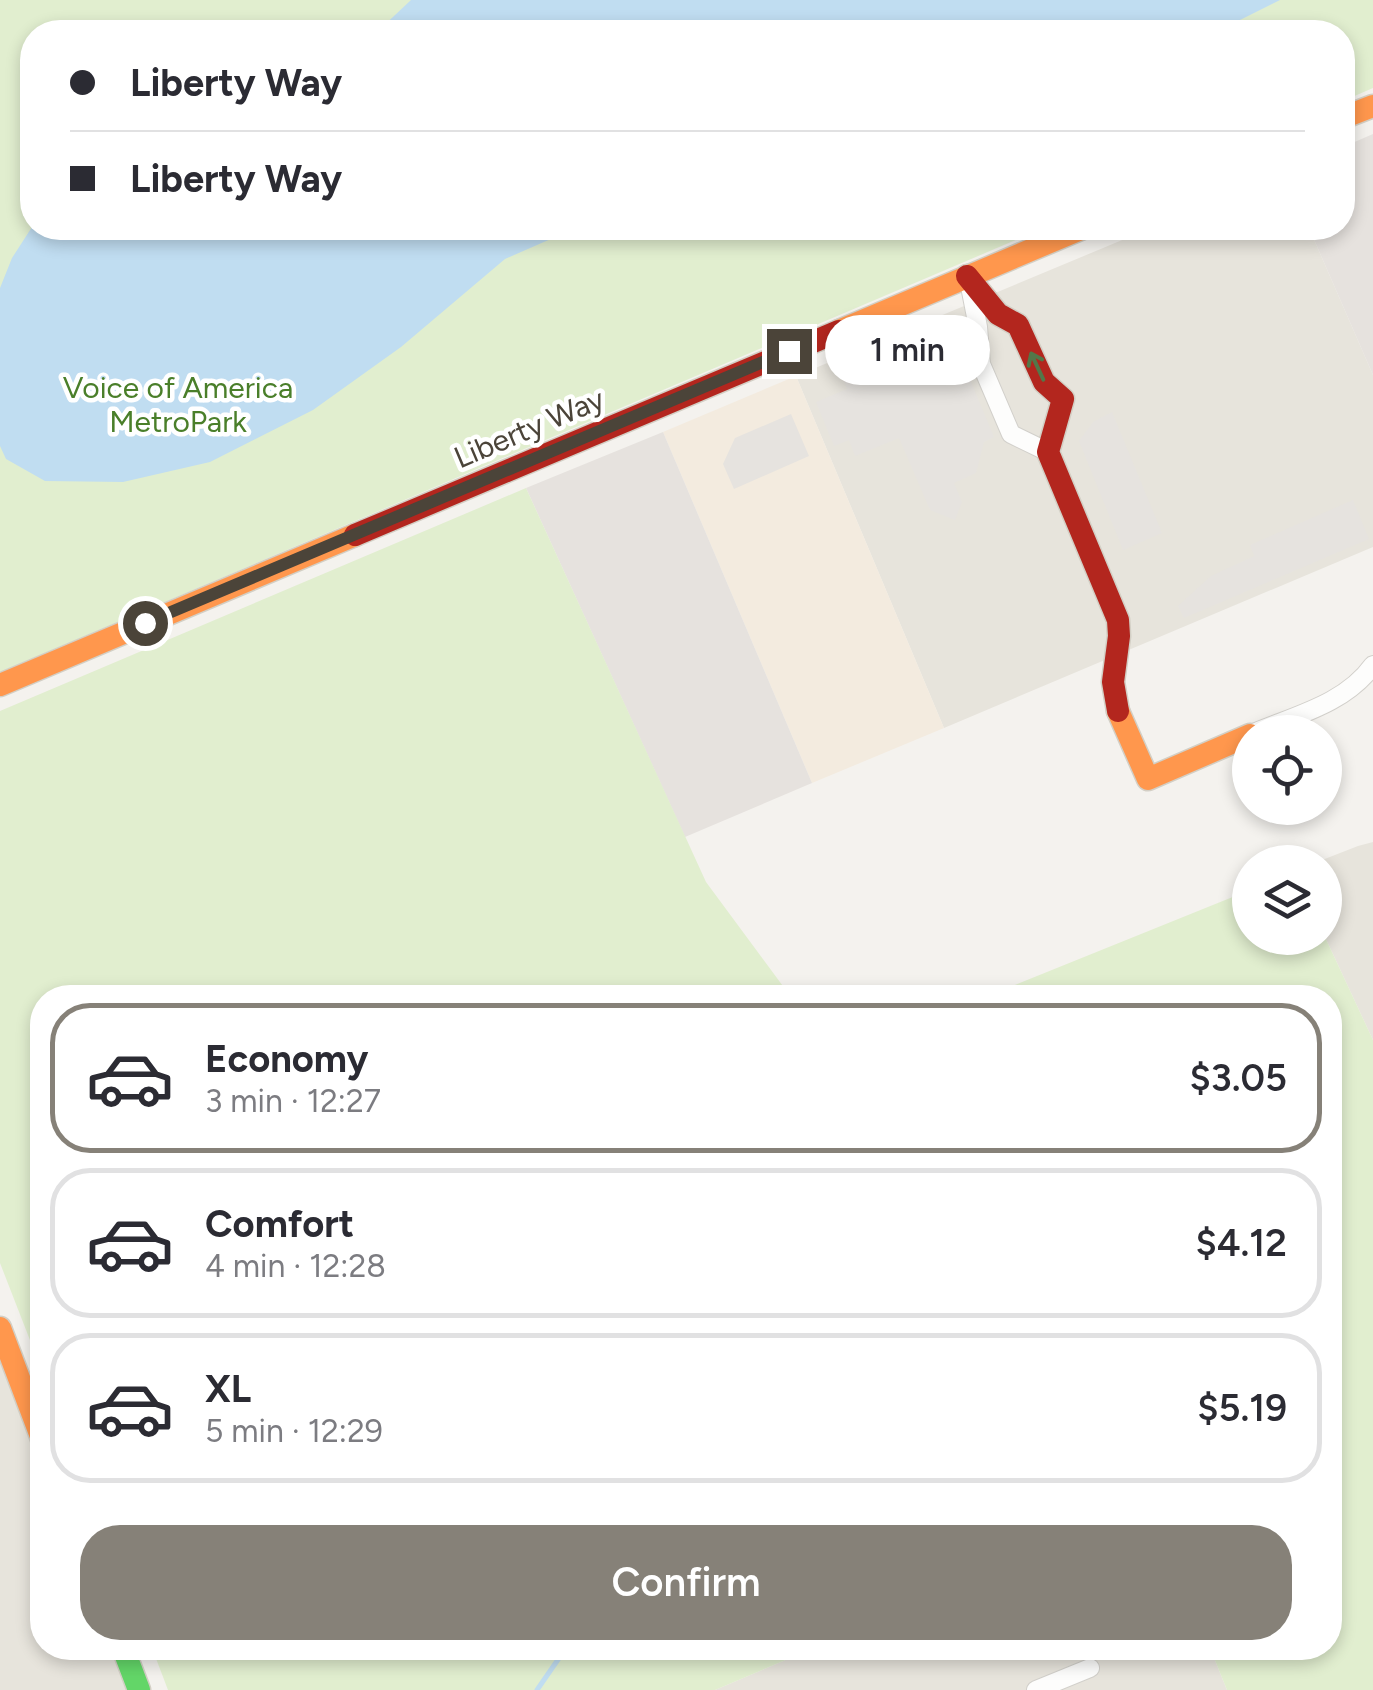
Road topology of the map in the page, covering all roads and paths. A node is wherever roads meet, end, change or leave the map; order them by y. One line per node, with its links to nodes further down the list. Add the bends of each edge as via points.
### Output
1 (1054, 240): 2 (main road, Liberty Way)
2 (968, 276): 3 (street, via 981,364 1010,434); 3 (main road, one-way to 2, via 1062,399 1044,382 1018,325 998,314); 5 (main road, Liberty Way)
3 (1048, 452): 7 (main road, via 1118,620 1116,703 1148,779)
4 (1373, 664): 6 (street, via 1340,697)
5 (0, 685)
6 (1298, 715)
7 (1232, 743)
8 (0, 1328): 9 (main road)
9 (30, 1407)
10 (128, 1660): 12 (main road)
11 (1090, 1668): 13 (street)
12 (139, 1690)
13 (1036, 1690)

